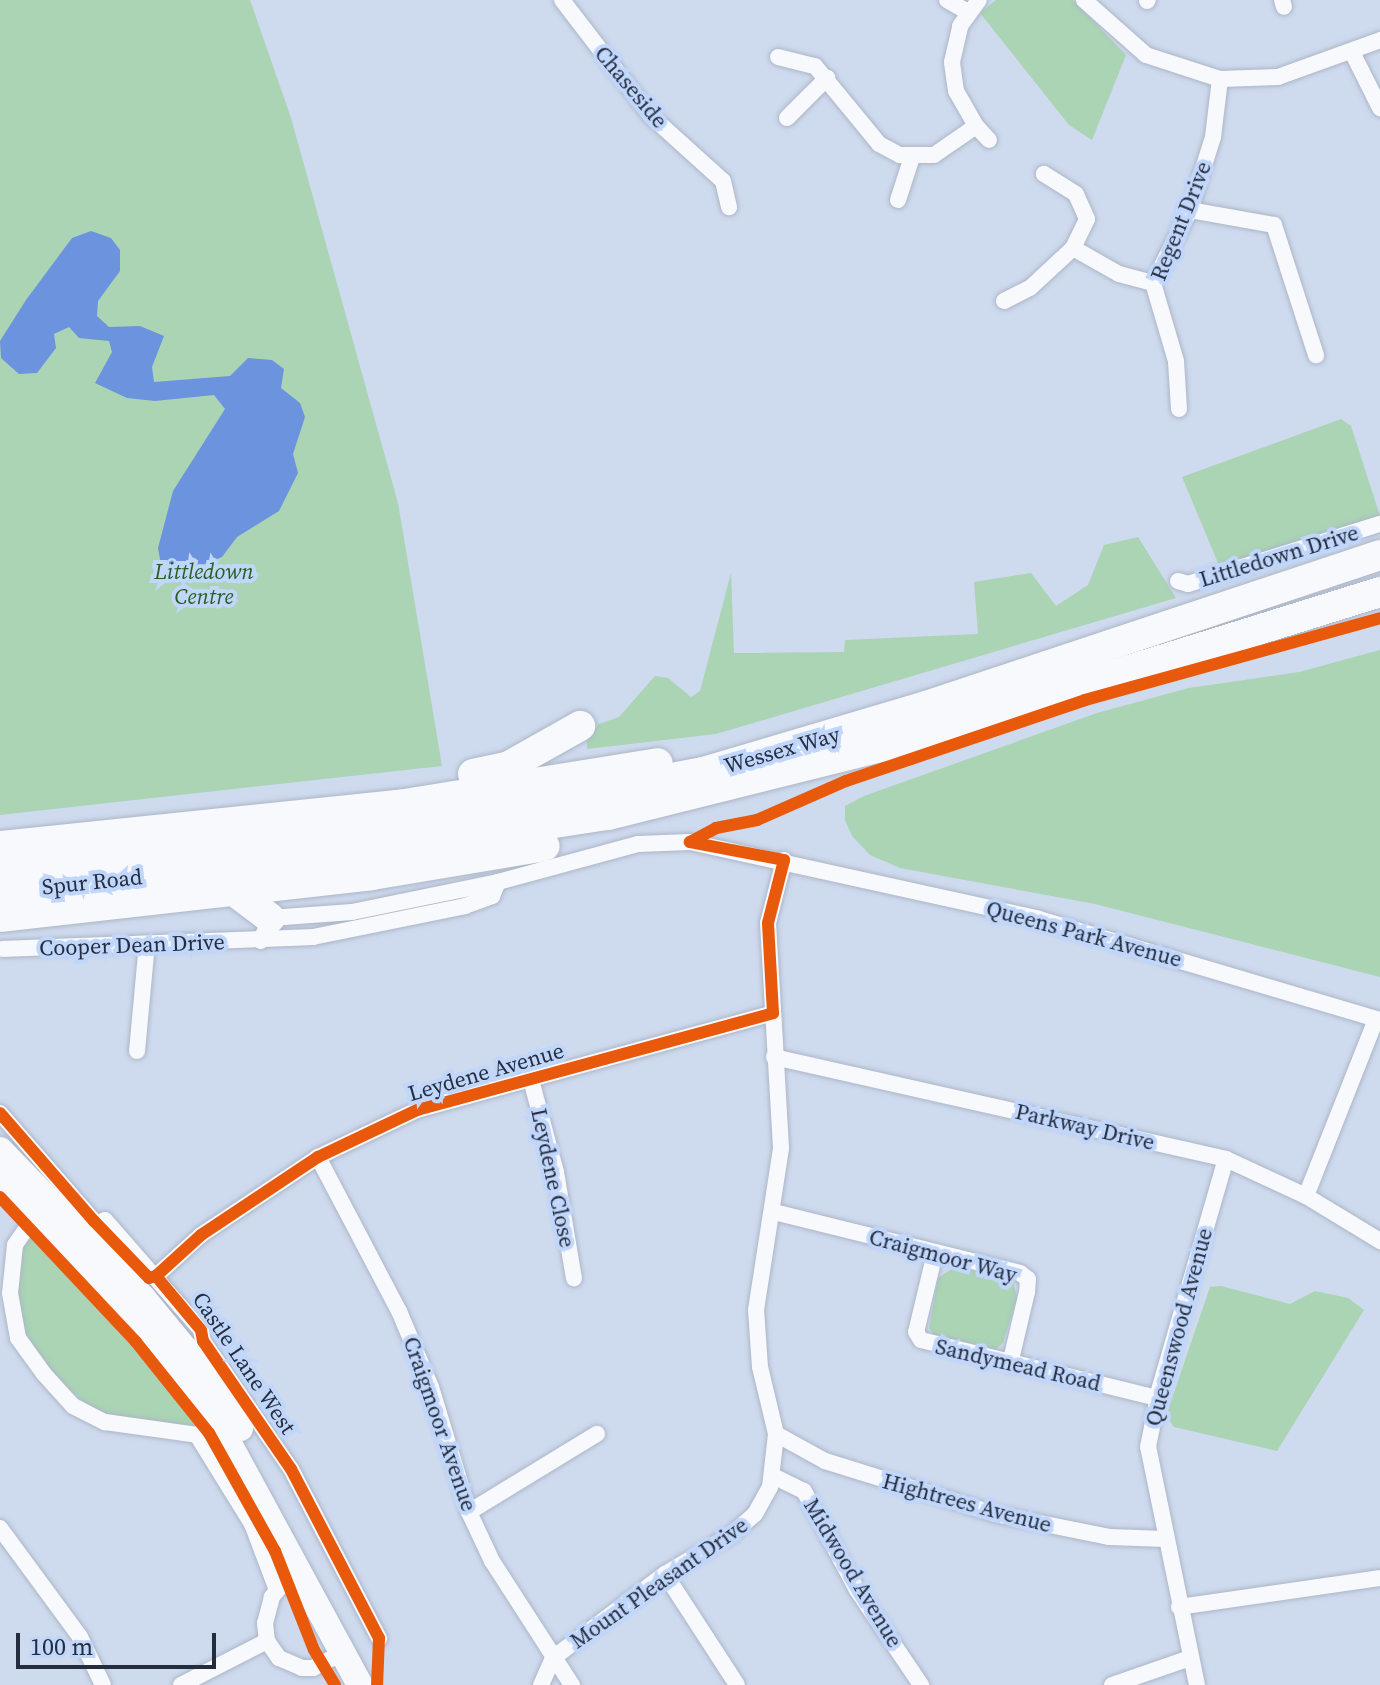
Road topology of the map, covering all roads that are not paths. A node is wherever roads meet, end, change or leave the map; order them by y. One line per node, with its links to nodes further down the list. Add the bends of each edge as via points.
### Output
1 (562, 0): 17 (street, Chaseside, via 651,116 723,181)
2 (947, 0): 4 (street)
3 (1084, 0): 9 (street, via 1146,55)
4 (973, 6): 12 (street, via 954,43 952,77)
5 (1380, 40): 6 (street)
6 (1352, 52): 9 (street, via 1278,77); 10 (street)
7 (778, 57): 8 (street, via 806,63)
8 (827, 78): 11 (street); 14 (street, via 870,136 888,150)
9 (1220, 79): 18 (street, Regent Drive, via 1213,137)
10 (1380, 108)
11 (787, 118)
12 (976, 126): 13 (street); 14 (street, via 944,152)
13 (989, 140)
14 (912, 157): 16 (street)
15 (1044, 174): 19 (street, via 1076,194 1086,208 1087,219)
16 (898, 200)
17 (729, 207)
18 (1190, 210): 20 (street, Regent Drive); 22 (street, via 1281,224)
19 (1073, 248): 20 (street, via 1119,274); 21 (street, via 1030,288)
20 (1153, 283): 23 (street, Regent Drive, via 1176,361)
21 (1004, 301)
22 (1316, 355)
23 (1179, 409)
24 (1380, 524): 26 (street, Littledown Drive, via 1188,584)
25 (1380, 555): 31 (highway, via 926,706 663,762 399,805)
26 (1178, 581)
27 (1380, 592): 29 (highway, Wessex Way)
28 (580, 726): 31 (highway, via 507,767 304,808)
29 (888, 745): 31 (highway, Wessex Way, via 756,781 564,823); 35 (highway, via 755,793 572,840 470,861)
30 (0, 846): 31 (highway)
31 (170, 852): 33 (highway, Spur Road); 36 (highway, Spur Road)
32 (784, 860): 34 (street, Cooper Dean Drive, via 717,845 638,844); 41 (street, Mount Pleasant Drive, via 768,923); 42 (street, Queens Park Avenue, via 1039,919)
33 (0, 871)
34 (498, 882): 38 (street, Cooper Dean Drive); 38 (street, Cooper Dean Drive, via 492,896 416,919)
35 (234, 891): 37 (highway); 38 (highway)
36 (0, 892)
37 (0, 917)
38 (266, 929): 39 (street, Cooper Dean Drive)
39 (147, 944): 40 (street, Cooper Dean Drive); 43 (street)
40 (3, 949)
41 (773, 1013): 44 (street, Mount Pleasant Drive); 45 (street, Leydene Avenue)
42 (1378, 1020): 51 (street)
43 (137, 1051)
44 (774, 1057): 49 (street, Parkway Drive); 52 (street, Mount Pleasant Drive, via 781,1148)
45 (531, 1080): 48 (street, Leydene Avenue, via 417,1110); 58 (street, Leydene Close, via 556,1172)
46 (0, 1113): 53 (street, Castle Lane West)
47 (0, 1150): 53 (main road, Castle Lane West)
48 (318, 1157): 57 (street, Leydene Avenue, via 201,1235); 68 (street, Craigmoor Avenue, via 420,1361)
49 (1226, 1159): 51 (street, Parkway Drive); 62 (street, Queenswood Avenue)
50 (0, 1175): 59 (main road, Castle Lane West)
51 (1306, 1196): 55 (street, Parkway Drive)
52 (774, 1212): 56 (street, Craigmoor Way); 65 (street, Mount Pleasant Drive, via 756,1310 760,1367)
53 (87, 1226): 57 (street, Castle Lane West, via 105,1220); 59 (main road, via 79,1244 141,1312); 60 (main road, Castle Lane West)
54 (26, 1229): 63 (street, via 15,1245 10,1293 18,1338 44,1374 73,1406 105,1422)
55 (1380, 1241)
56 (935, 1253): 61 (street, Sandymead Road, via 916,1332 919,1338); 61 (street, Craigmoor Way, via 1028,1279)
57 (156, 1276): 60 (street, Castle Lane West, via 201,1330)
58 (574, 1278)
59 (155, 1341): 63 (main road, Castle Lane West)
60 (196, 1347): 66 (main road, Castle Lane West, via 240,1428); 76 (street, Castle Lane West, via 291,1469)
61 (1010, 1364): 62 (street, Sandymead Road)
62 (1157, 1398): 70 (street, Queenswood Avenue, via 1148,1447)
63 (209, 1432): 66 (main road, Castle Lane West); 74 (street, Castle Lane West)
64 (597, 1434): 68 (street)
65 (776, 1434): 67 (street, Mount Pleasant Drive); 70 (street, Hightrees Avenue, via 825,1461 995,1514 1109,1537)
66 (248, 1471): 71 (main road, Castle Lane West)
67 (773, 1476): 72 (street, Mount Pleasant Drive, via 755,1514); 89 (street, Midwood Avenue, via 804,1491 857,1590)
68 (469, 1512): 79 (street, Craigmoor Avenue, via 492,1561)
69 (0, 1528): 82 (street, via 80,1637)
70 (1166, 1539): 75 (street, Queenswood Avenue)
71 (296, 1568): 74 (street); 78 (main road, Castle Lane West)
72 (665, 1574): 79 (street, Mount Pleasant Drive); 88 (street)
73 (1380, 1578): 75 (street)
74 (277, 1590): 77 (street, via 267,1610)
75 (1179, 1607): 80 (street, Queenswood Avenue)
76 (379, 1638)
77 (267, 1641): 81 (street, via 279,1658); 83 (street)
78 (340, 1654): 81 (street); 85 (main road, Castle Lane West)
79 (553, 1658): 86 (street, Mount Pleasant Drive); 87 (street, Craigmoor Avenue)
80 (1190, 1658): 90 (street); 91 (street, Queenswood Avenue)
81 (313, 1668): 84 (street)
82 (103, 1685)
83 (181, 1685)
84 (322, 1685)
85 (360, 1685)
86 (541, 1685)
87 (572, 1685)
88 (737, 1685)
89 (921, 1685)
90 (1112, 1685)
91 (1197, 1685)

